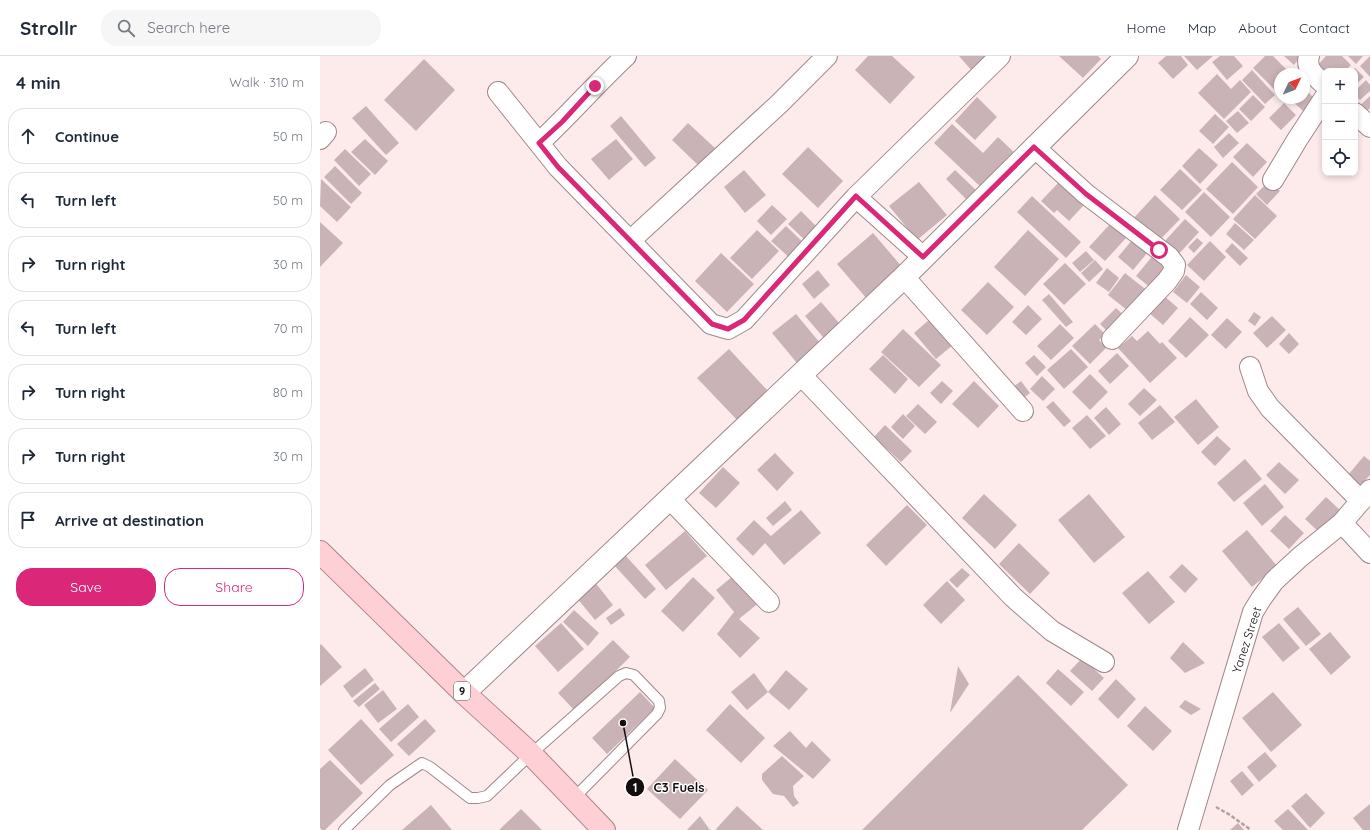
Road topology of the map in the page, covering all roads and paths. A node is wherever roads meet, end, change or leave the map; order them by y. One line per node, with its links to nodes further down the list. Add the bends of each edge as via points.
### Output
1 (626, 56): 11 (street)
2 (827, 56): 15 (street, via 779,104)
3 (1000, 56): 14 (street)
4 (1126, 56): 12 (street)
5 (1309, 56): 6 (street, via 1309,68)
6 (1322, 82)
7 (498, 92): 11 (street)
8 (1322, 102): 13 (street)
9 (1358, 116): 10 (street)
10 (1370, 127)
11 (539, 143): 15 (street, via 558,167)
12 (1034, 147): 16 (street); 18 (street, via 1086,194 1175,265 1167,281)
13 (1273, 180)
14 (856, 196): 15 (street, via 744,320 728,329 712,324); 16 (street)
15 (631, 240)
16 (923, 257): 17 (street)
17 (904, 277): 20 (street); 21 (street)
18 (1112, 339)
19 (1250, 367): 22 (street, via 1258,391 1270,408)
20 (801, 375): 23 (street); 28 (street, via 1013,597 1052,631)
21 (1022, 410)
22 (1365, 496): 24 (street, Yanez Street)
23 (670, 499): 27 (street); 29 (street)
24 (1342, 523): 26 (street); 31 (street, Yanez Street, via 1274,581 1253,612)
25 (320, 552): 29 (highway, 9)
26 (1370, 553)
27 (769, 602)
28 (1104, 662)
29 (464, 693): 30 (highway, 9)
30 (531, 754): 32 (highway, 9); 32 (lane, via 619,676 626,673 634,675 658,701 660,708); 33 (lane, via 487,796 478,798 470,798 430,766 422,763 390,785)
31 (1198, 797): 35 (street, Yanez Street); 36 (path)
32 (574, 798): 34 (highway, 9)
33 (344, 830)
34 (604, 830)
35 (1188, 830)
36 (1252, 830)

